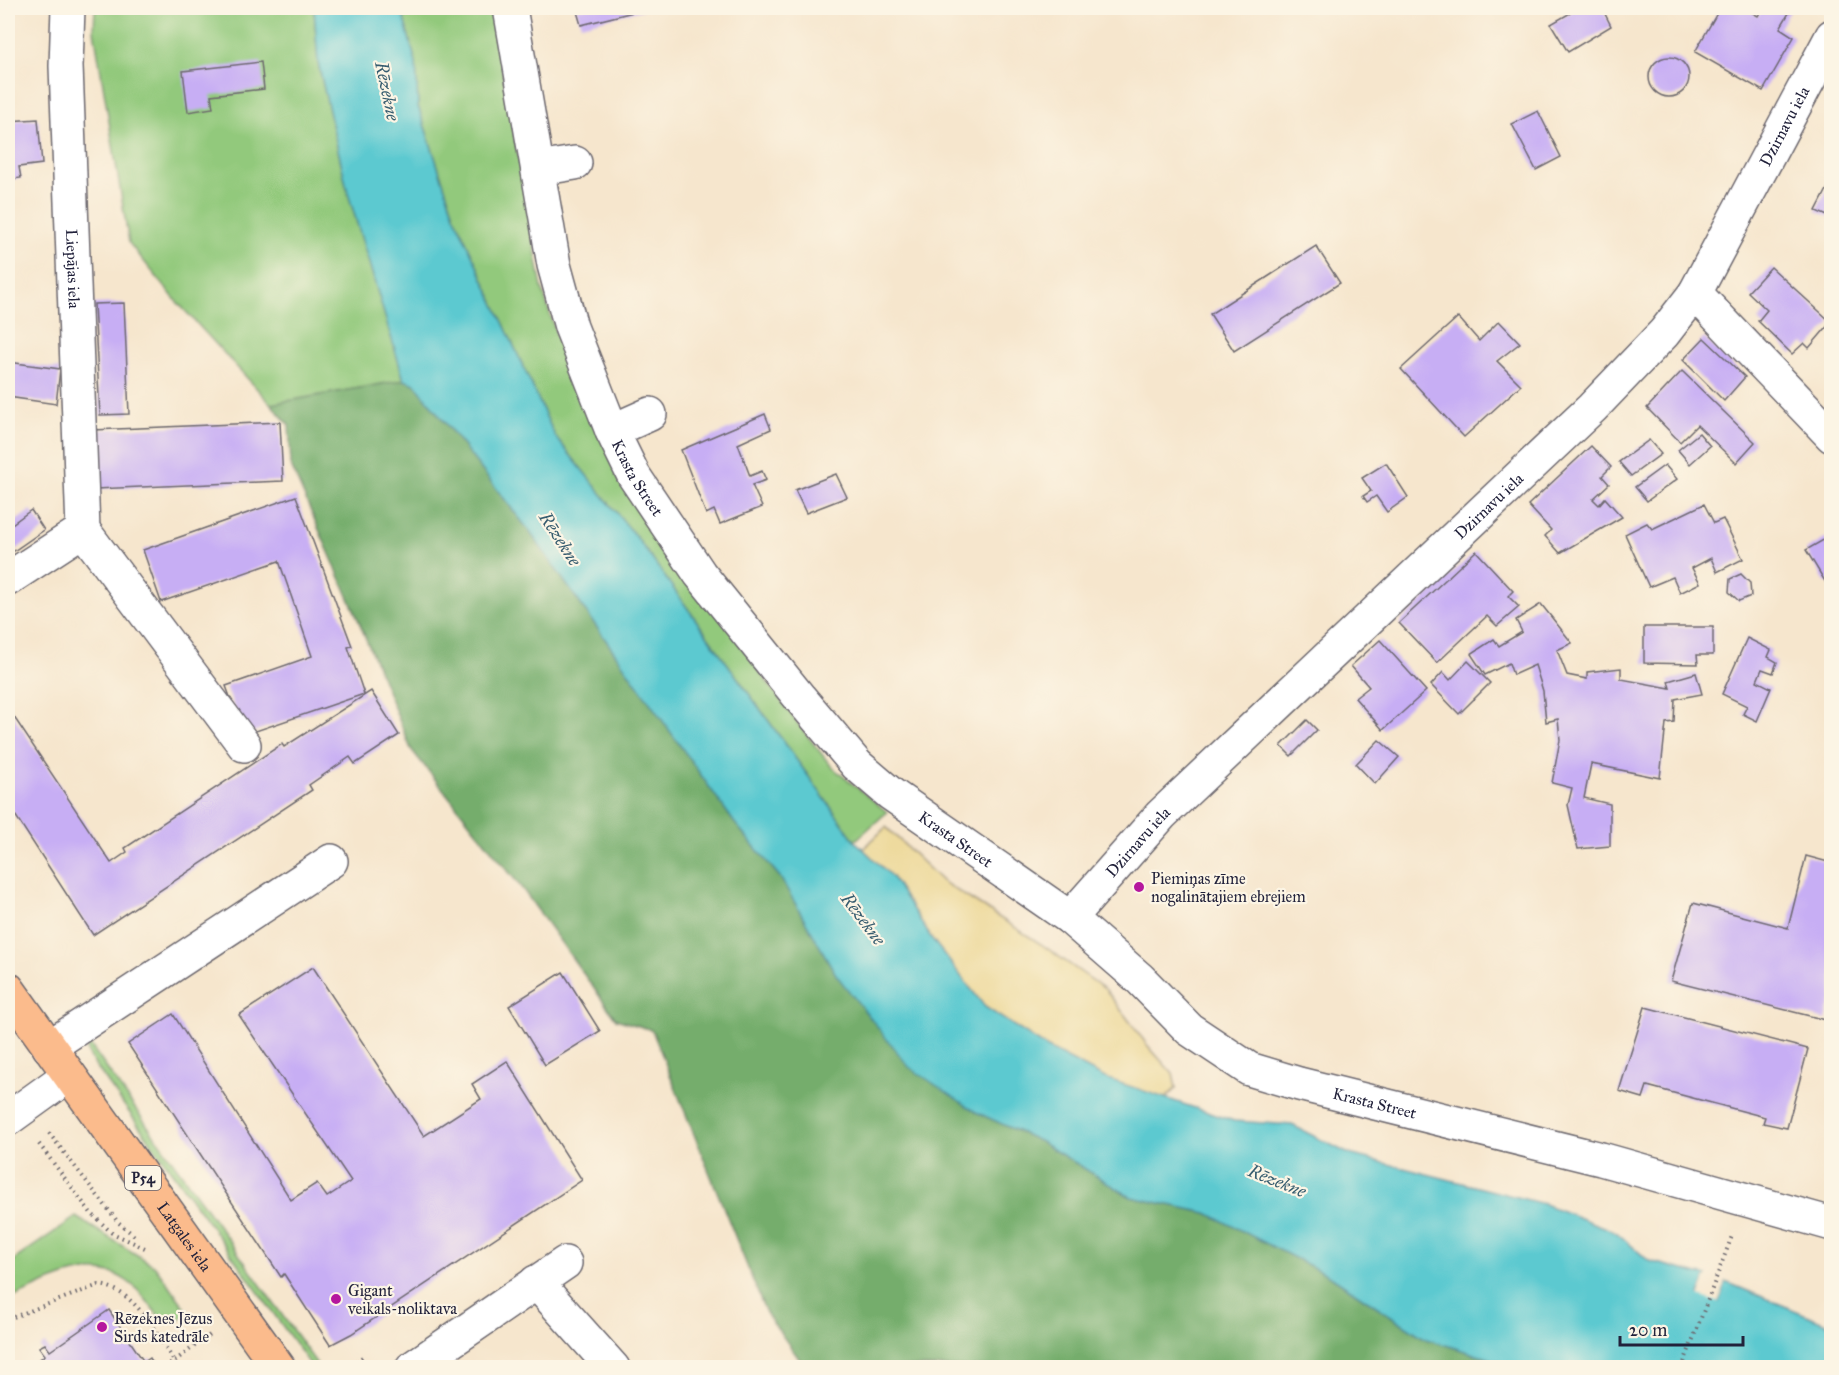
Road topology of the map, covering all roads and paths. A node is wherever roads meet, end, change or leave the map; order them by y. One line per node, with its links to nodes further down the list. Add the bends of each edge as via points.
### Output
1 (68, 8): 10 (street, Liepājas iela, via 66,66)
2 (510, 8): 5 (street, Krasta Street)
3 (1832, 36): 6 (street, Dzirnavu iela)
4 (575, 164): 5 (street)
5 (538, 170): 8 (street, Krasta Street, via 554,265 571,327)
6 (1695, 293): 9 (street); 14 (street, Dzirnavu iela, via 1664,333 1592,408 1161,814)
7 (650, 414): 8 (street)
8 (612, 430): 14 (street, Krasta Street, via 634,476 700,574 857,765 891,794)
9 (1832, 436)
10 (83, 530): 11 (street); 12 (street)
11 (8, 579)
12 (244, 745)
13 (331, 861): 16 (street)
14 (1070, 918): 19 (street, Krasta Street, via 1140,979 1189,1029 1249,1069 1601,1159)
15 (8, 989): 16 (main road, Latgales iela / P54)
16 (49, 1047): 17 (main road, Latgales iela / P54)
17 (69, 1075): 18 (street); 29 (main road, Latgales iela / P54)
18 (17, 1113): 18 (path, via 118,1222 148,1249 112,1233 91,1213)
19 (1745, 1201): 20 (street, Krasta Street); 33 (path)
20 (1832, 1224)
21 (565, 1263): 22 (street)
22 (536, 1282): 31 (street); 32 (street)
23 (8, 1319): 26 (path, via 99,1285 113,1286 148,1318)
24 (214, 1332): 26 (path)
25 (364, 1356): 30 (path)
26 (174, 1362): 27 (path); 28 (path)
27 (165, 1368)
28 (178, 1368)
29 (279, 1368)
30 (346, 1368)
31 (412, 1368)
32 (613, 1368)
33 (1682, 1368)

